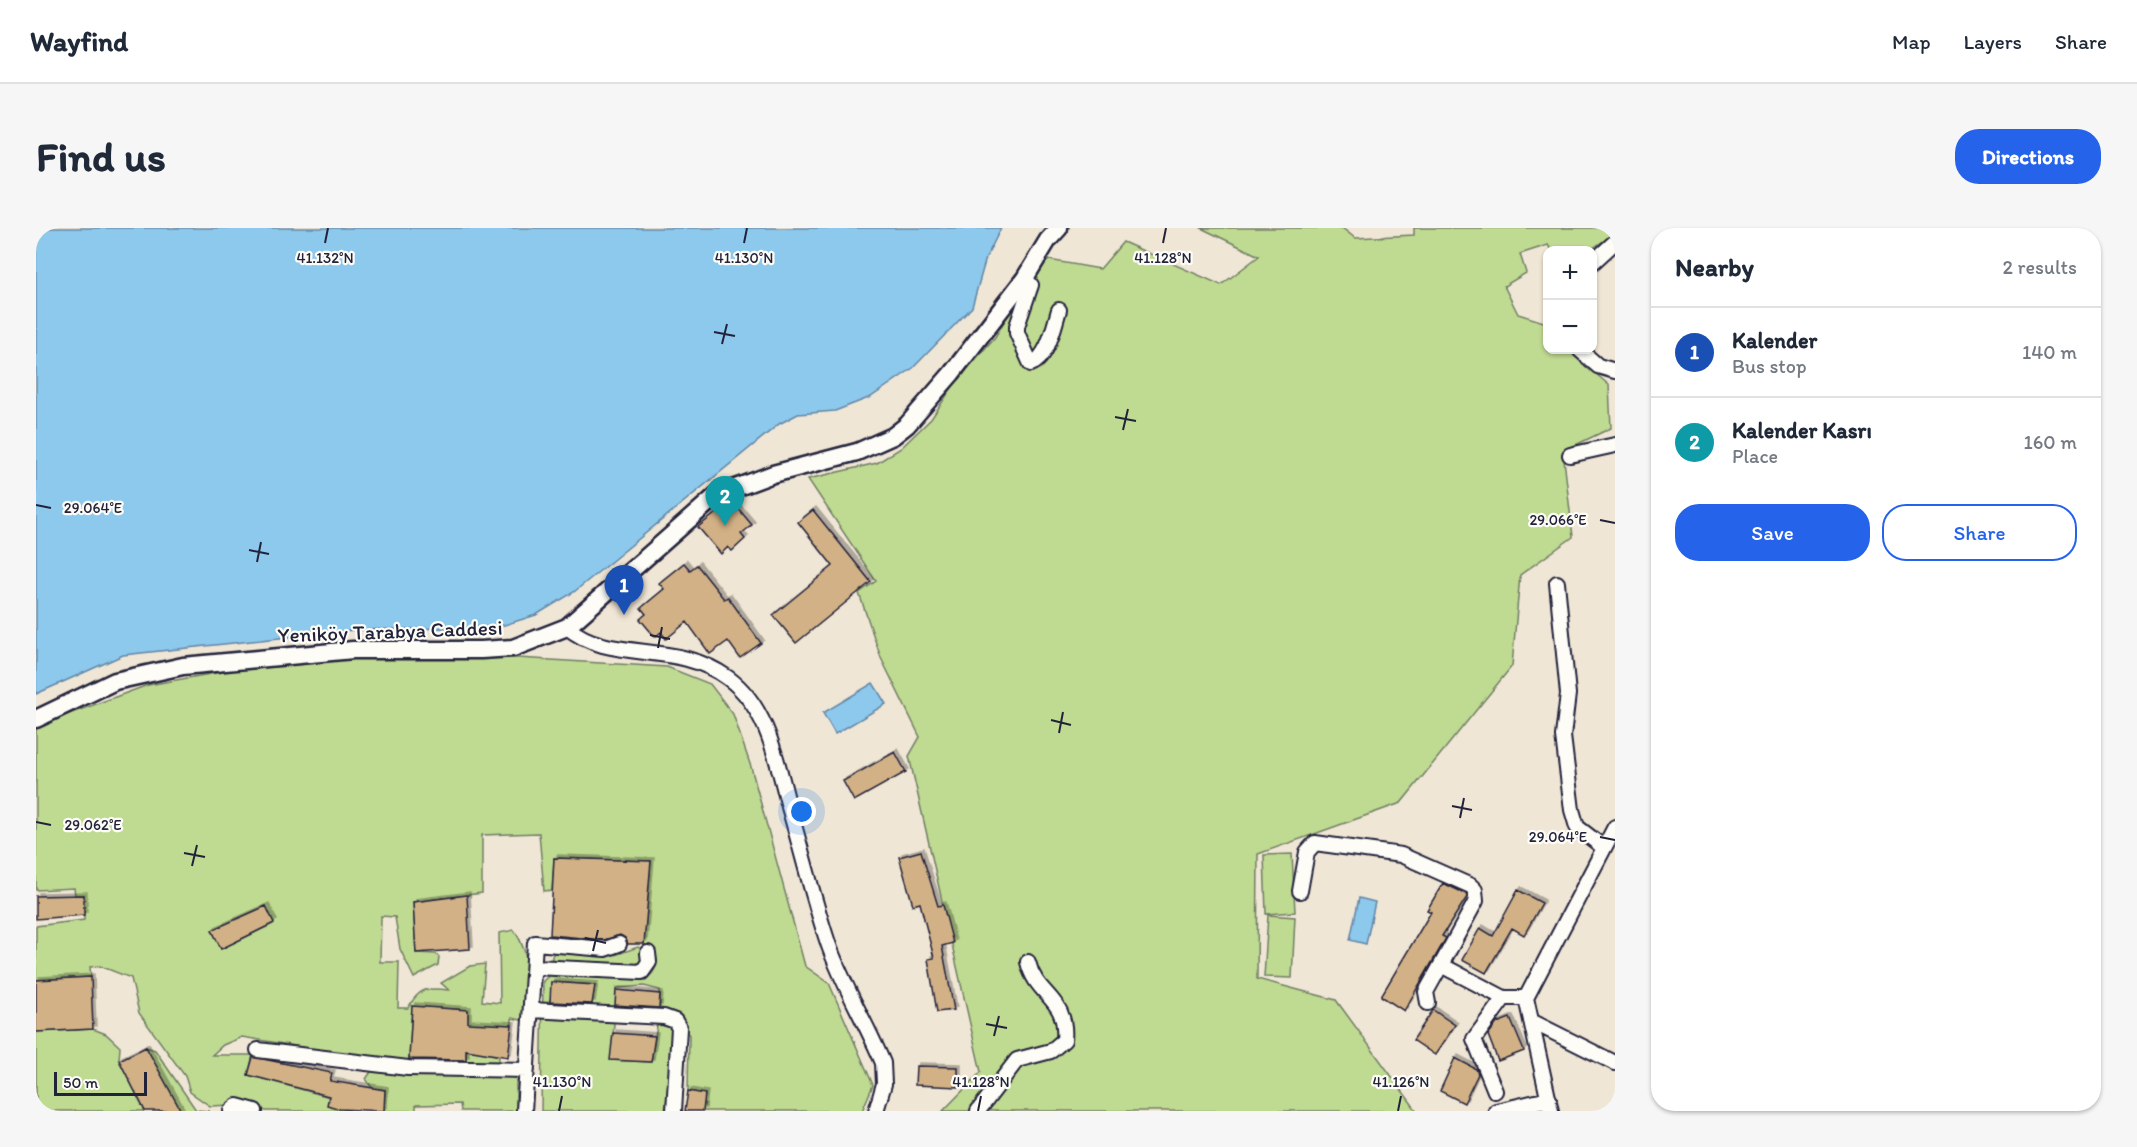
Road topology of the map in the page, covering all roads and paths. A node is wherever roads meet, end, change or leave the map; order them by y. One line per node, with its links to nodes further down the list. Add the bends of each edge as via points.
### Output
1 (1059, 228): 4 (main road, Yeniköy Tarabya Caddesi)
2 (1615, 242): 3 (street)
3 (1597, 259)
4 (1025, 278): 5 (street, via 1031,285 1017,333 1031,364 1039,360); 11 (main road, Yeniköy Tarabya Caddesi, via 952,374 893,436 857,452 773,474 717,495)
5 (1059, 310)
6 (1584, 354): 7 (street, via 1598,366)
7 (1615, 370)
8 (1615, 445): 9 (street)
9 (1570, 455)
10 (1557, 583): 14 (street, via 1568,694 1563,736 1572,810 1577,827)
11 (567, 627): 12 (main road, Yeniköy Tarabya Caddesi, via 513,648 353,650 183,666 115,681); 35 (street, via 590,643 664,652 708,666 744,690 755,707 770,740 828,941 883,1063 884,1084)
12 (36, 718)
13 (1615, 827): 14 (street)
14 (1603, 847): 22 (street)
15 (1300, 891): 19 (street, via 1307,852 1315,843 1401,855 1471,886 1476,901)
16 (619, 944): 20 (street, via 605,949 535,943)
17 (648, 953): 20 (street, via 649,962 642,972)
18 (1028, 962): 36 (street, via 1032,976 1064,1017 1064,1040 1050,1051 1017,1060)
19 (1441, 965): 21 (street); 23 (street, via 1426,992)
20 (534, 967): 24 (street)
21 (1504, 998): 22 (street); 29 (street, via 1474,1040)
22 (1526, 999): 25 (street)
23 (1428, 1003)
24 (531, 1010): 28 (street); 34 (street, via 664,1017 675,1022 679,1028)
25 (1531, 1021): 27 (street); 30 (street)
26 (258, 1050): 28 (street, via 408,1068)
27 (1615, 1062)
28 (527, 1070): 33 (street)
29 (1495, 1091)
30 (1550, 1105): 37 (street)
31 (234, 1109): 32 (street)
32 (255, 1111)
33 (524, 1111)
34 (674, 1111)
35 (876, 1111)
36 (978, 1111)
37 (1496, 1111)

